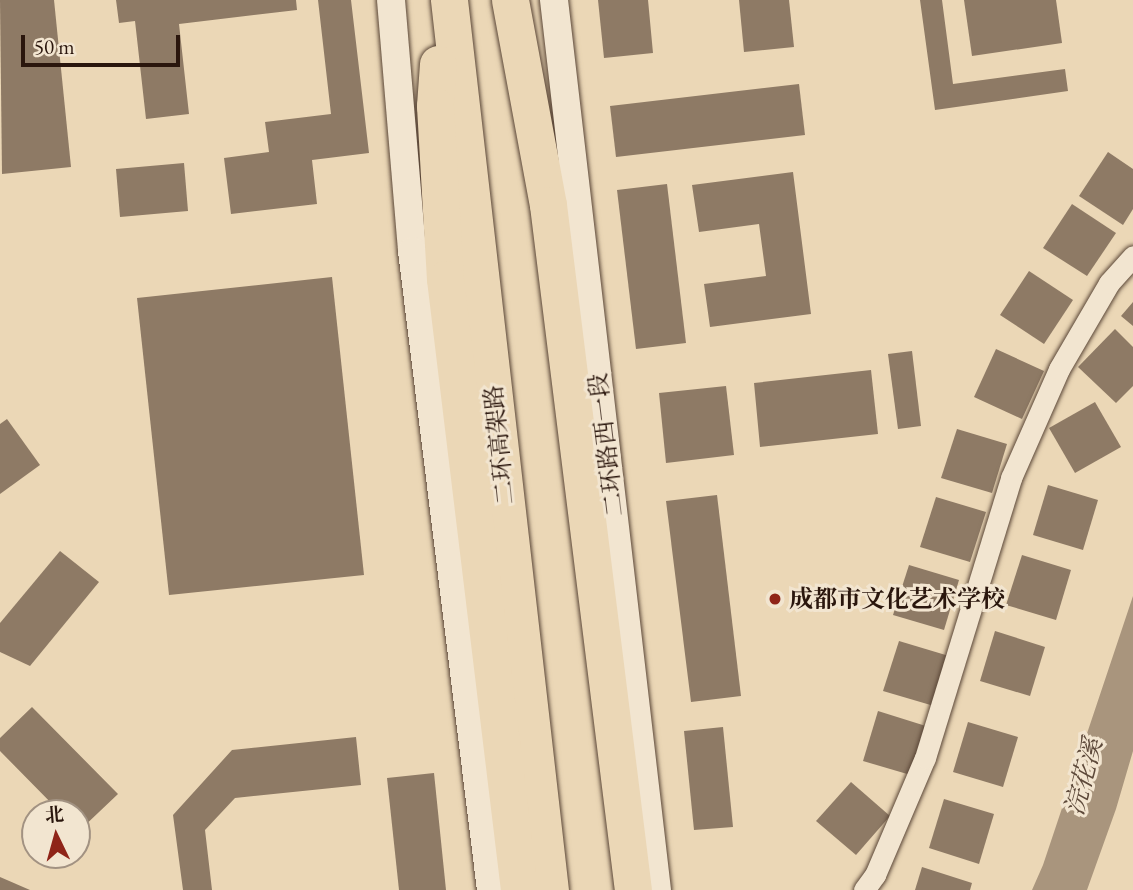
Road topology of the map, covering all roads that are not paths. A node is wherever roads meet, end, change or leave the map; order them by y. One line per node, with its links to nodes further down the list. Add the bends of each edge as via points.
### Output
1 (391, 0): 7 (main road, via 412,251)
2 (441, 0): 8 (highway, via 435,106 445,279)
3 (449, 0): 9 (highway, 二环高架路)
4 (509, 0): 10 (highway); 11 (highway, via 548,205)
5 (554, 0): 12 (main road, 二环路西一段)
6 (1133, 256): 13 (street, via 1109,283 1059,369 1011,478 925,758 875,875)
7 (491, 890)
8 (519, 890)
9 (550, 890)
10 (607, 890)
11 (633, 890)
12 (657, 890)
13 (864, 890)

